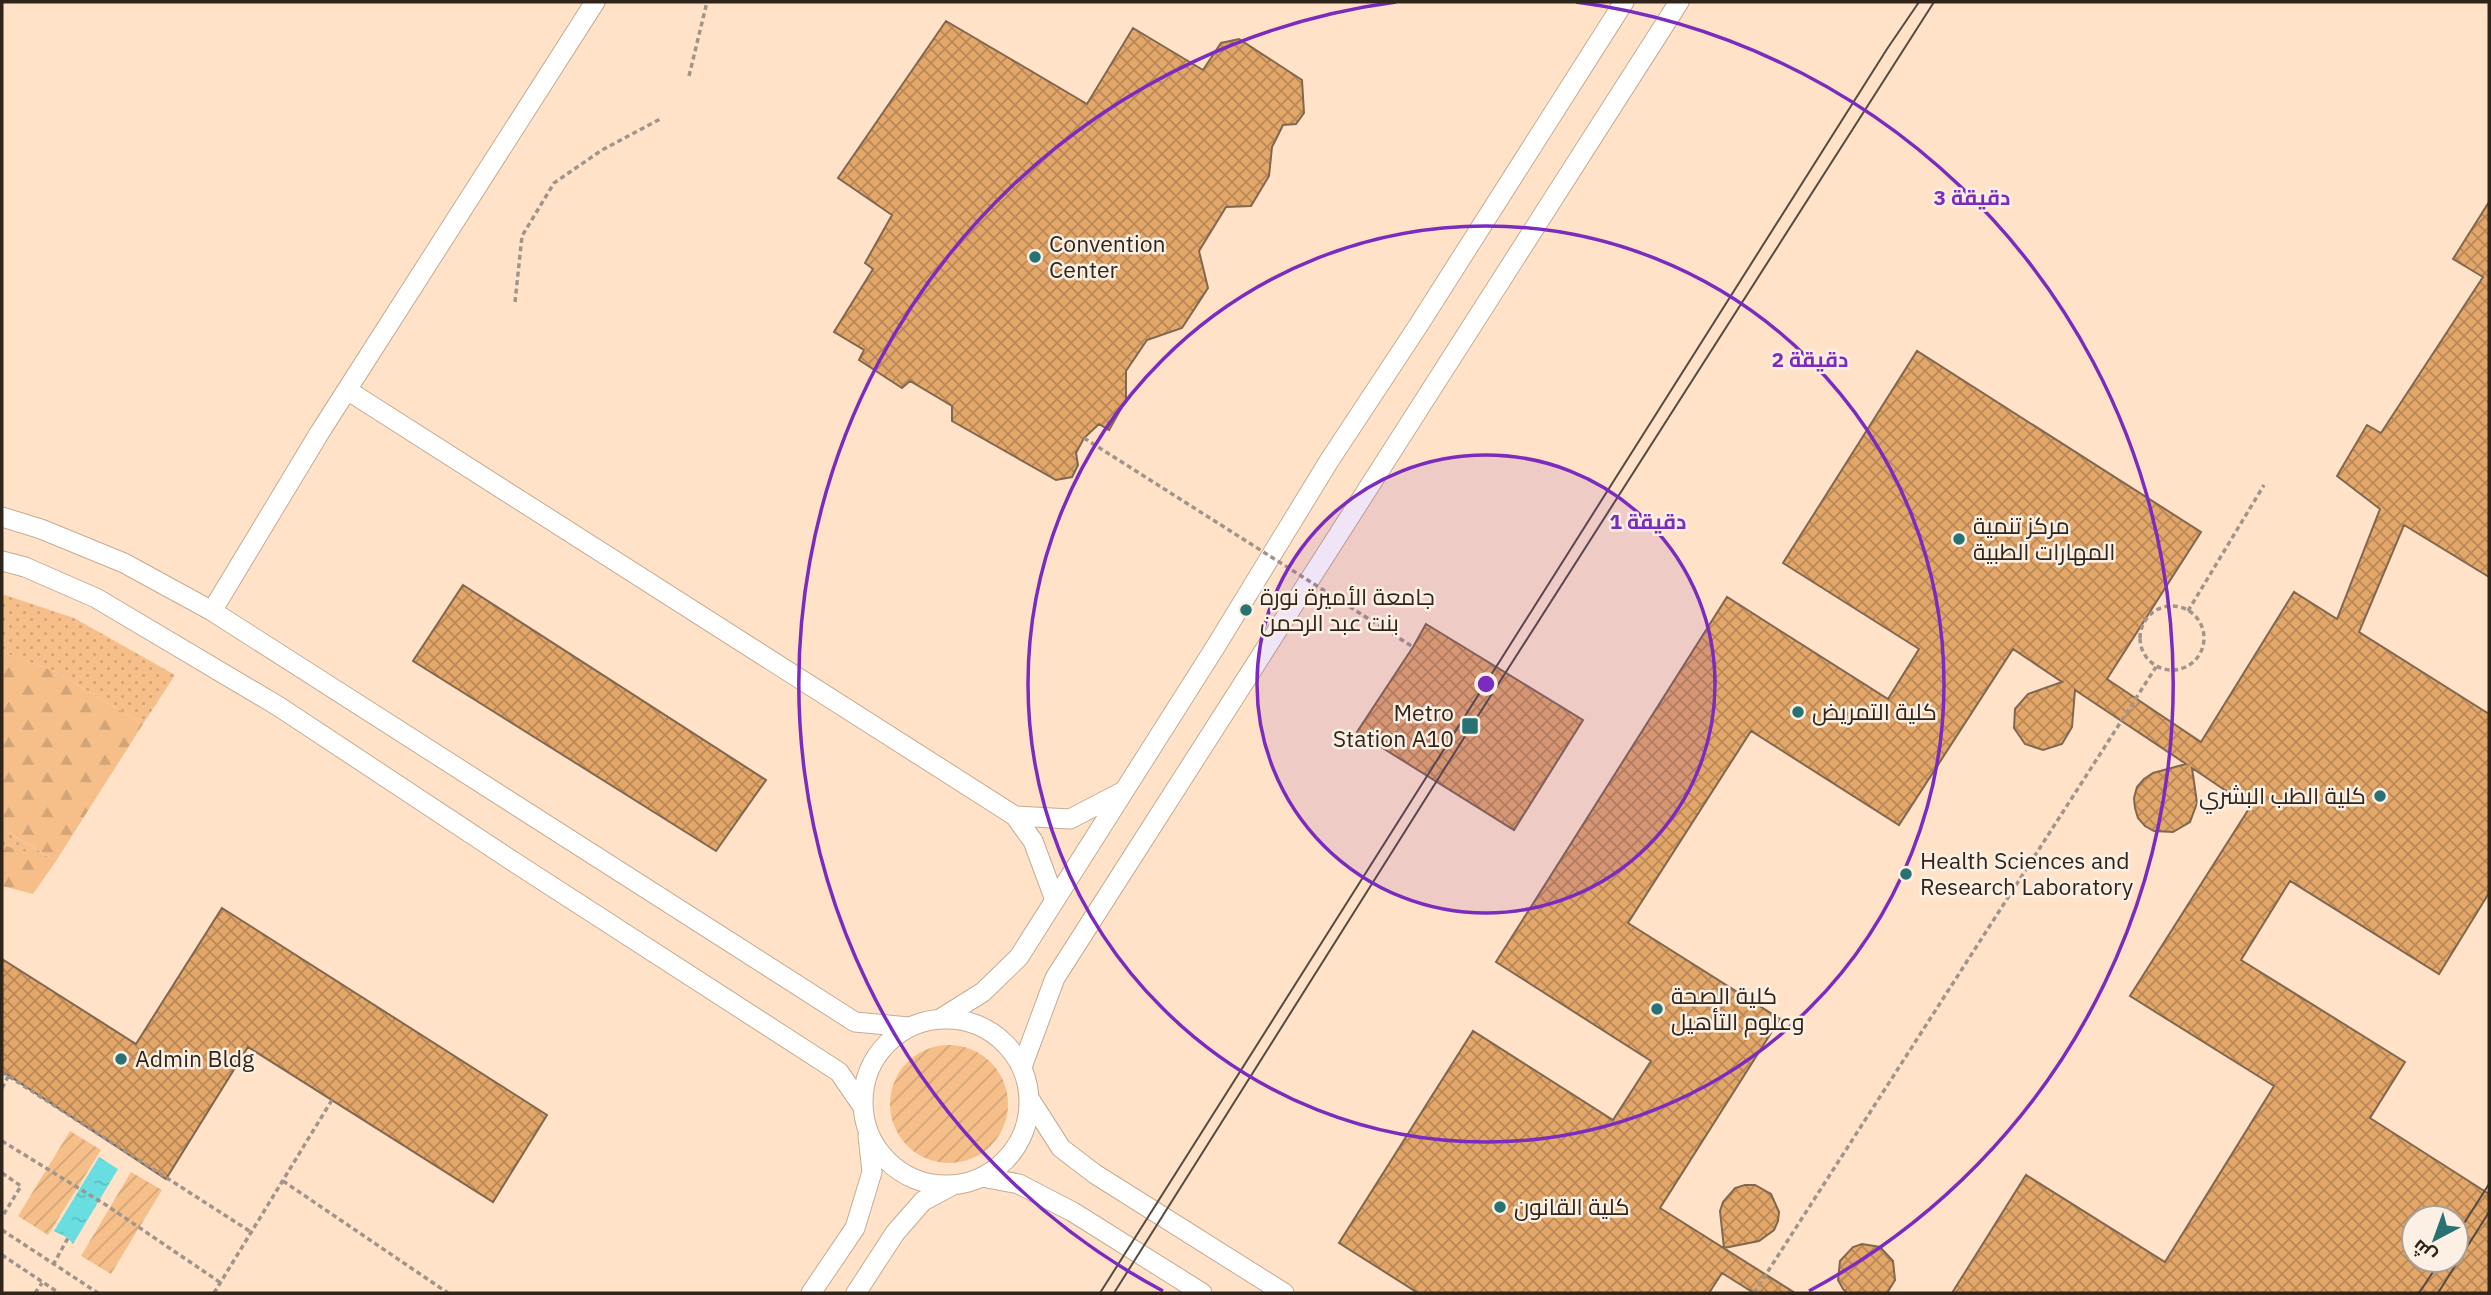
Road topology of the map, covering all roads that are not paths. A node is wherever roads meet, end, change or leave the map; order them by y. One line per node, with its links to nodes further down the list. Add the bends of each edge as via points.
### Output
1 (594, 2): 4 (street)
2 (1624, 2): 8 (street)
3 (1679, 2): 13 (street, via 1055,978)
4 (347, 390): 7 (street); 9 (street)
5 (2, 517): 7 (street, via 124,563)
6 (2, 561): 15 (street, via 96,598 278,706 839,1072)
7 (212, 611): 12 (street, via 855,1022)
8 (1123, 792): 9 (street, via 1070,819); 10 (street)
9 (1015, 816): 10 (street, via 1033,841)
10 (1055, 900): 11 (street, via 1019,957 983,992)
11 (940, 1019): 12 (street); 13 (street, via 965,1021 988,1030 1008,1046)
12 (909, 1027): 15 (street, via 889,1041 874,1060 865,1083)
13 (1022, 1067): 14 (street)
14 (1029, 1098): 16 (street, via 1027,1122 1018,1145 1002,1164); 21 (street, via 1061,1148 1086,1168)
15 (865, 1116): 17 (street, via 879,1150 899,1170 924,1182); 18 (street, via 872,1172 855,1228)
16 (982, 1177): 17 (street); 20 (street, via 1019,1184 1073,1212)
17 (953, 1185): 19 (street, via 923,1201 895,1233)
18 (811, 1293)
19 (856, 1293)
20 (1202, 1293)
21 (1284, 1293)

